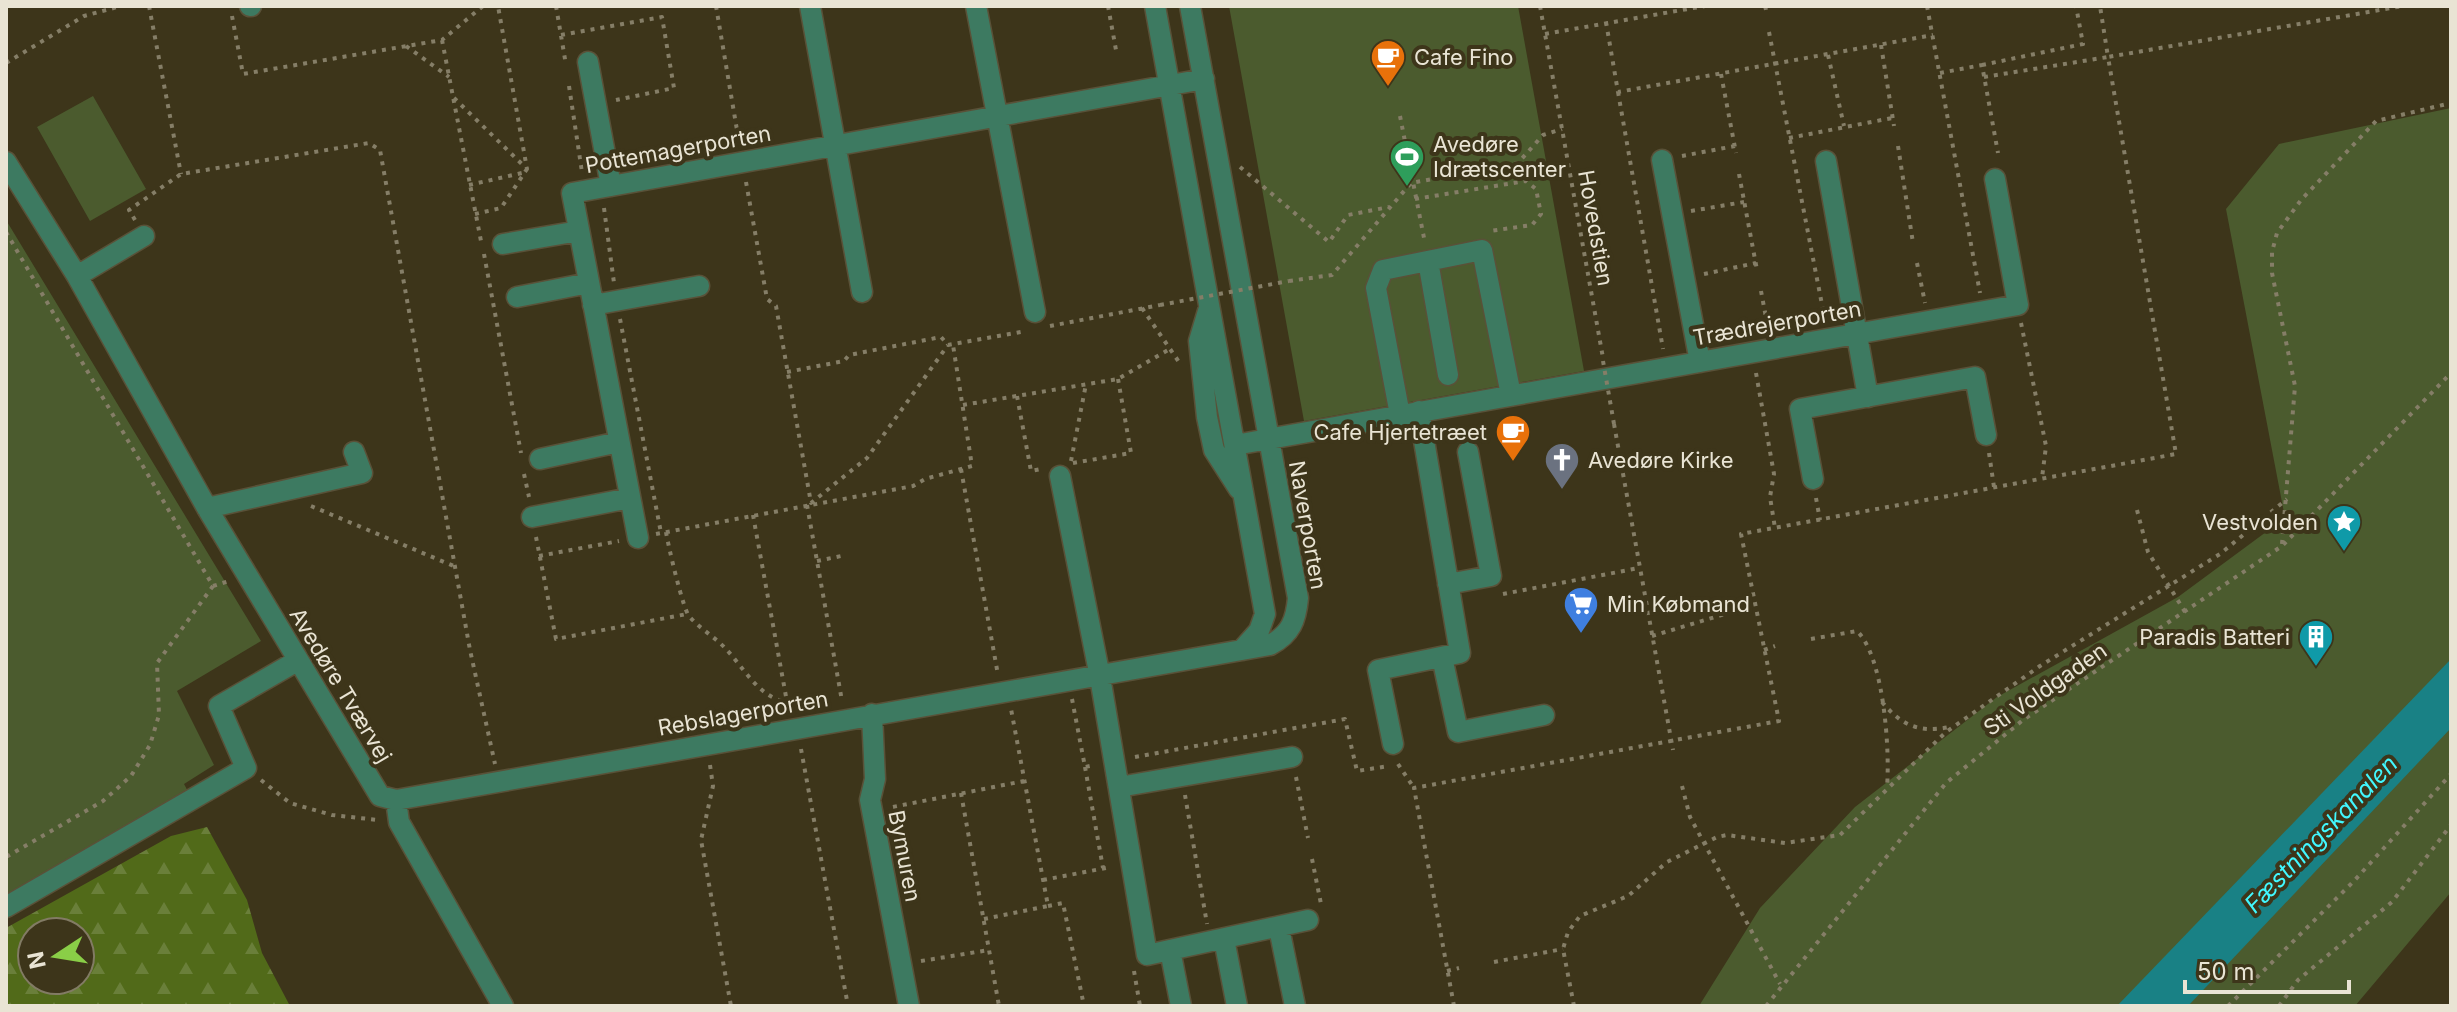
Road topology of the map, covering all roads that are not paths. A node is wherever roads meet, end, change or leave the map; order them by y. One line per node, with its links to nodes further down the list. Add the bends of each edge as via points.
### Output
1 (810, 6): 9 (street)
2 (976, 6): 8 (street)
3 (1155, 6): 7 (street)
4 (1190, 6): 6 (street, Naverporten)
5 (588, 62): 14 (street)
6 (1204, 79): 7 (street, Pottemagerporten); 34 (street, Naverporten)
7 (1169, 85): 8 (street, Pottemagerporten); 25 (street)
8 (996, 116): 9 (street, Pottemagerporten); 26 (street)
9 (836, 145): 14 (street, Pottemagerporten); 22 (street)
10 (1669, 158): 28 (street)
11 (1826, 161): 27 (street)
12 (9, 175): 19 (street, Avedøre Tværvej)
13 (1995, 179): 27 (street, Trædrejerporten, via 2018,305)
14 (614, 185): 15 (street, Pottemagerporten, via 572,193)
15 (579, 231): 17 (street); 20 (street, Pottemagerporten)
16 (144, 236): 19 (street)
17 (503, 244)
18 (1428, 261): 29 (street); 30 (street, via 1482,250); 32 (street, via 1383,270 1376,288)
19 (77, 276): 44 (street, Avedøre Tværvej)
20 (589, 283): 23 (street); 24 (street, Pottemagerporten)
21 (699, 286): 24 (street)
22 (862, 292)
23 (517, 297)
24 (593, 305): 35 (street, Pottemagerporten)
25 (1209, 307): 36 (street); 42 (street, via 1199,341 1207,417 1214,450)
26 (1035, 312)
27 (1856, 334): 28 (street, Trædrejerporten); 31 (street)
28 (1700, 362): 30 (street, Trædrejerporten)
29 (1448, 375)
30 (1511, 395): 32 (street, Trædrejerporten)
31 (1868, 397): 33 (street, via 1975,377); 41 (street, via 1800,409)
32 (1409, 413): 34 (street, Trædrejerporten); 47 (street)
33 (1986, 435)
34 (1269, 438): 36 (street, Trædrejerporten); 48 (street, Naverporten, via 1297,610 1291,628 1278,641)
35 (619, 442): 39 (street); 43 (street, Pottemagerporten)
36 (1235, 445): 42 (street)
37 (354, 452): 44 (street, via 362,473)
38 (1468, 452): 47 (street, via 1491,576)
39 (540, 459)
40 (1052, 472): 51 (street)
41 (1813, 479)
42 (1245, 497): 48 (street, via 1265,614 1259,631)
43 (630, 498): 45 (street); 46 (street, Pottemagerporten)
44 (207, 508): 50 (street, Avedøre Tværvej)
45 (532, 517)
46 (638, 538)
47 (1448, 584): 49 (street, via 1460,653)
48 (1242, 650): 51 (street, Rebslagerporten)
49 (1442, 657): 53 (street, via 1458,732); 54 (street, via 1378,670)
50 (297, 661): 57 (street, Avedøre Tværvej, via 380,796); 58 (street, via 219,706 246,768)
51 (1100, 677): 52 (street, Rebslagerporten); 56 (street)
52 (872, 714): 57 (street, Rebslagerporten); 64 (street, Bymuren, via 872,811)
53 (1544, 715)
54 (1393, 744)
55 (1292, 757): 56 (street)
56 (1119, 787): 62 (street, via 1147,955)
57 (396, 800): 63 (street, via 399,822)
58 (6, 907)
59 (1308, 920): 60 (street)
60 (1279, 928): 61 (street); 67 (street)
61 (1217, 940): 62 (street); 66 (street)
62 (1170, 950): 65 (street)
63 (503, 1006)
64 (909, 1006)
65 (1181, 1006)
66 (1237, 1006)
67 (1295, 1006)

